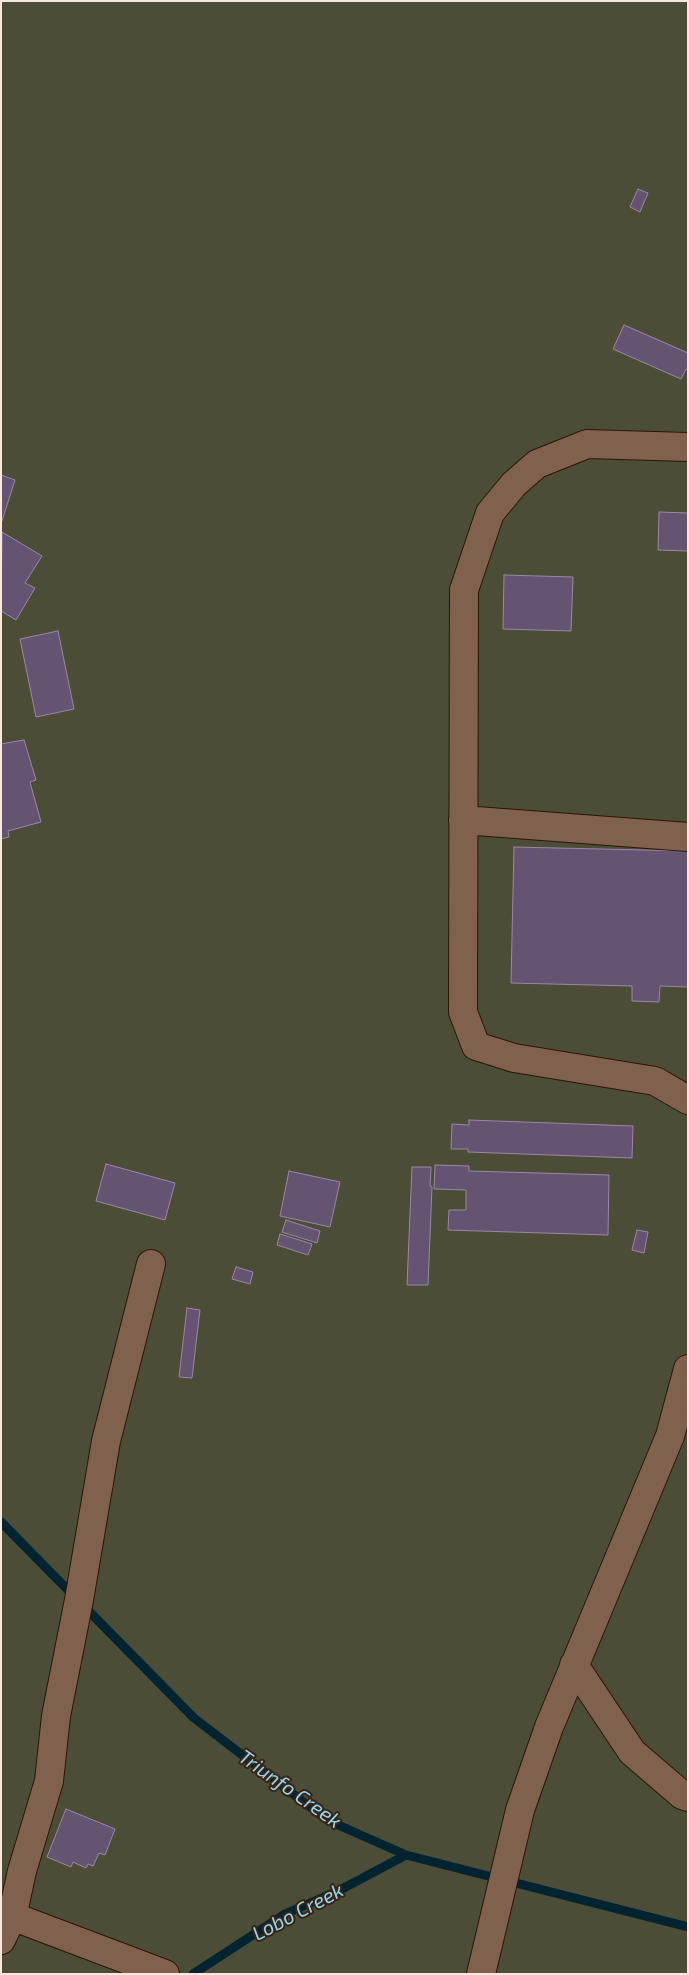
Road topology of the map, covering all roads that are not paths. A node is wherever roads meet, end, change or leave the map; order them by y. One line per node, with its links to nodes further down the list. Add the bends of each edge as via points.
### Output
1 (688, 447): 2 (street, via 587,444 537,464 514,484 490,513 464,590)
2 (464, 820): 3 (street); 4 (street, via 463,1012 476,1046 514,1058 654,1081)
3 (688, 837)
4 (688, 1100)
5 (151, 1264): 9 (street, via 106,1441 56,1716 49,1781)
6 (688, 1369): 7 (street, via 670,1436)
7 (574, 1665): 8 (street, via 632,1752); 11 (street, via 520,1810)
8 (688, 1797)
9 (5, 1923): 10 (street, via 121,1957)
10 (165, 1974)
11 (481, 1974)

